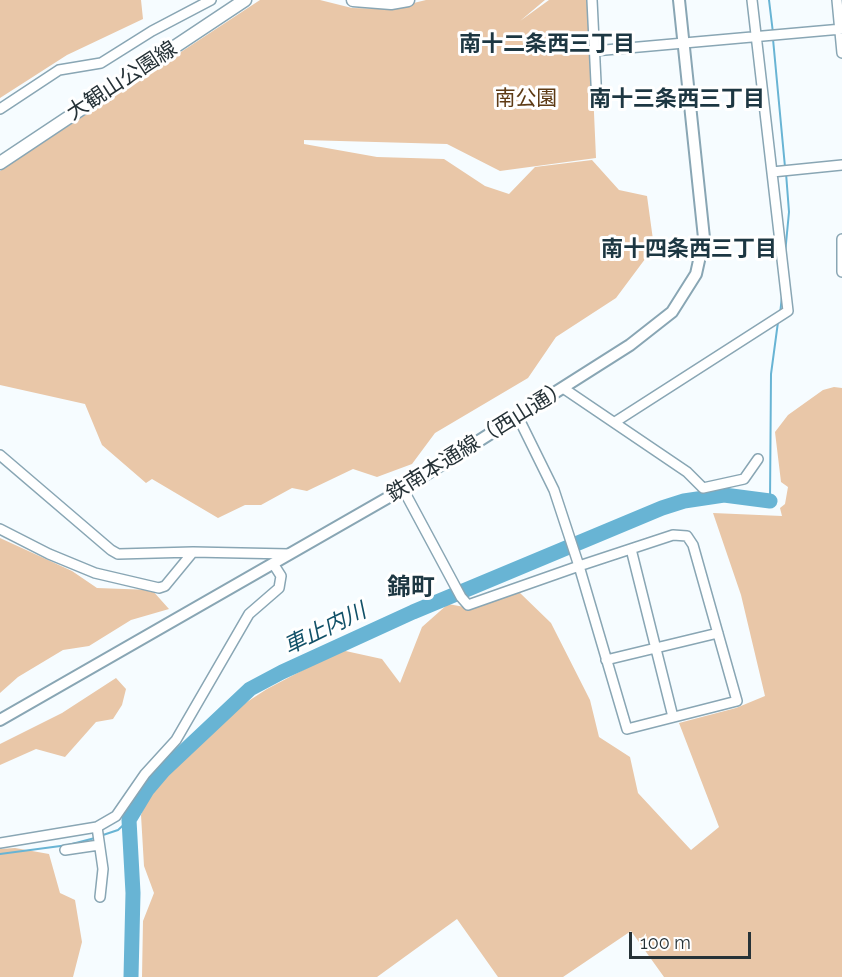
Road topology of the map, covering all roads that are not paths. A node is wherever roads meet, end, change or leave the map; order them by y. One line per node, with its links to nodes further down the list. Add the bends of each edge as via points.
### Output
1 (211, 0): 15 (street, via 101,63 59,70)
2 (244, 0): 16 (main road, 大観山公園線)
3 (353, 0): 4 (main road)
4 (408, 0)
5 (592, 0): 12 (street)
6 (679, 0): 11 (street, 鉄南本通線（西山通）)
7 (752, 0): 10 (street)
8 (837, 0): 9 (street)
9 (841, 29): 10 (street); 13 (street)
10 (756, 36): 11 (street); 18 (street)
11 (684, 43): 12 (street); 21 (street, 鉄南本通線（西山通）, via 703,219 698,267 685,295 663,322)
12 (594, 51): 14 (street)
13 (842, 53)
14 (597, 104)
15 (0, 110)
16 (0, 163)
17 (842, 165): 18 (street)
18 (772, 172): 23 (street, via 788,311)
19 (842, 239): 20 (street)
20 (842, 272)
21 (563, 388): 22 (street, 鉄南本通線（西山通）); 23 (street)
22 (518, 417): 26 (street, 鉄南本通線（西山通）); 32 (street, via 554,490)
23 (615, 422): 25 (street, via 687,472 703,488 744,479)
24 (0, 455): 29 (street, via 118,554)
25 (758, 459)
26 (404, 489): 30 (street, 鉄南本通線（西山通）); 32 (street, via 468,605)
27 (0, 529): 29 (street, via 95,573 159,588)
28 (631, 549): 32 (street); 33 (street, via 678,534 690,539); 34 (street)
29 (193, 552): 30 (street)
30 (290, 554): 31 (street, 鉄南本通線（西山通）)
31 (274, 565): 37 (street, 鉄南本通線（西山通）); 38 (street, via 281,576 279,588 249,614 176,740)
32 (579, 566): 35 (street)
33 (718, 633): 34 (street); 36 (street, via 737,701)
34 (656, 648): 35 (street); 36 (street)
35 (606, 660): 36 (street, via 627,729)
36 (673, 717)
37 (0, 720)
38 (98, 837): 39 (street); 40 (street); 41 (street, via 103,869)
39 (0, 843)
40 (65, 850)
41 (100, 897)

